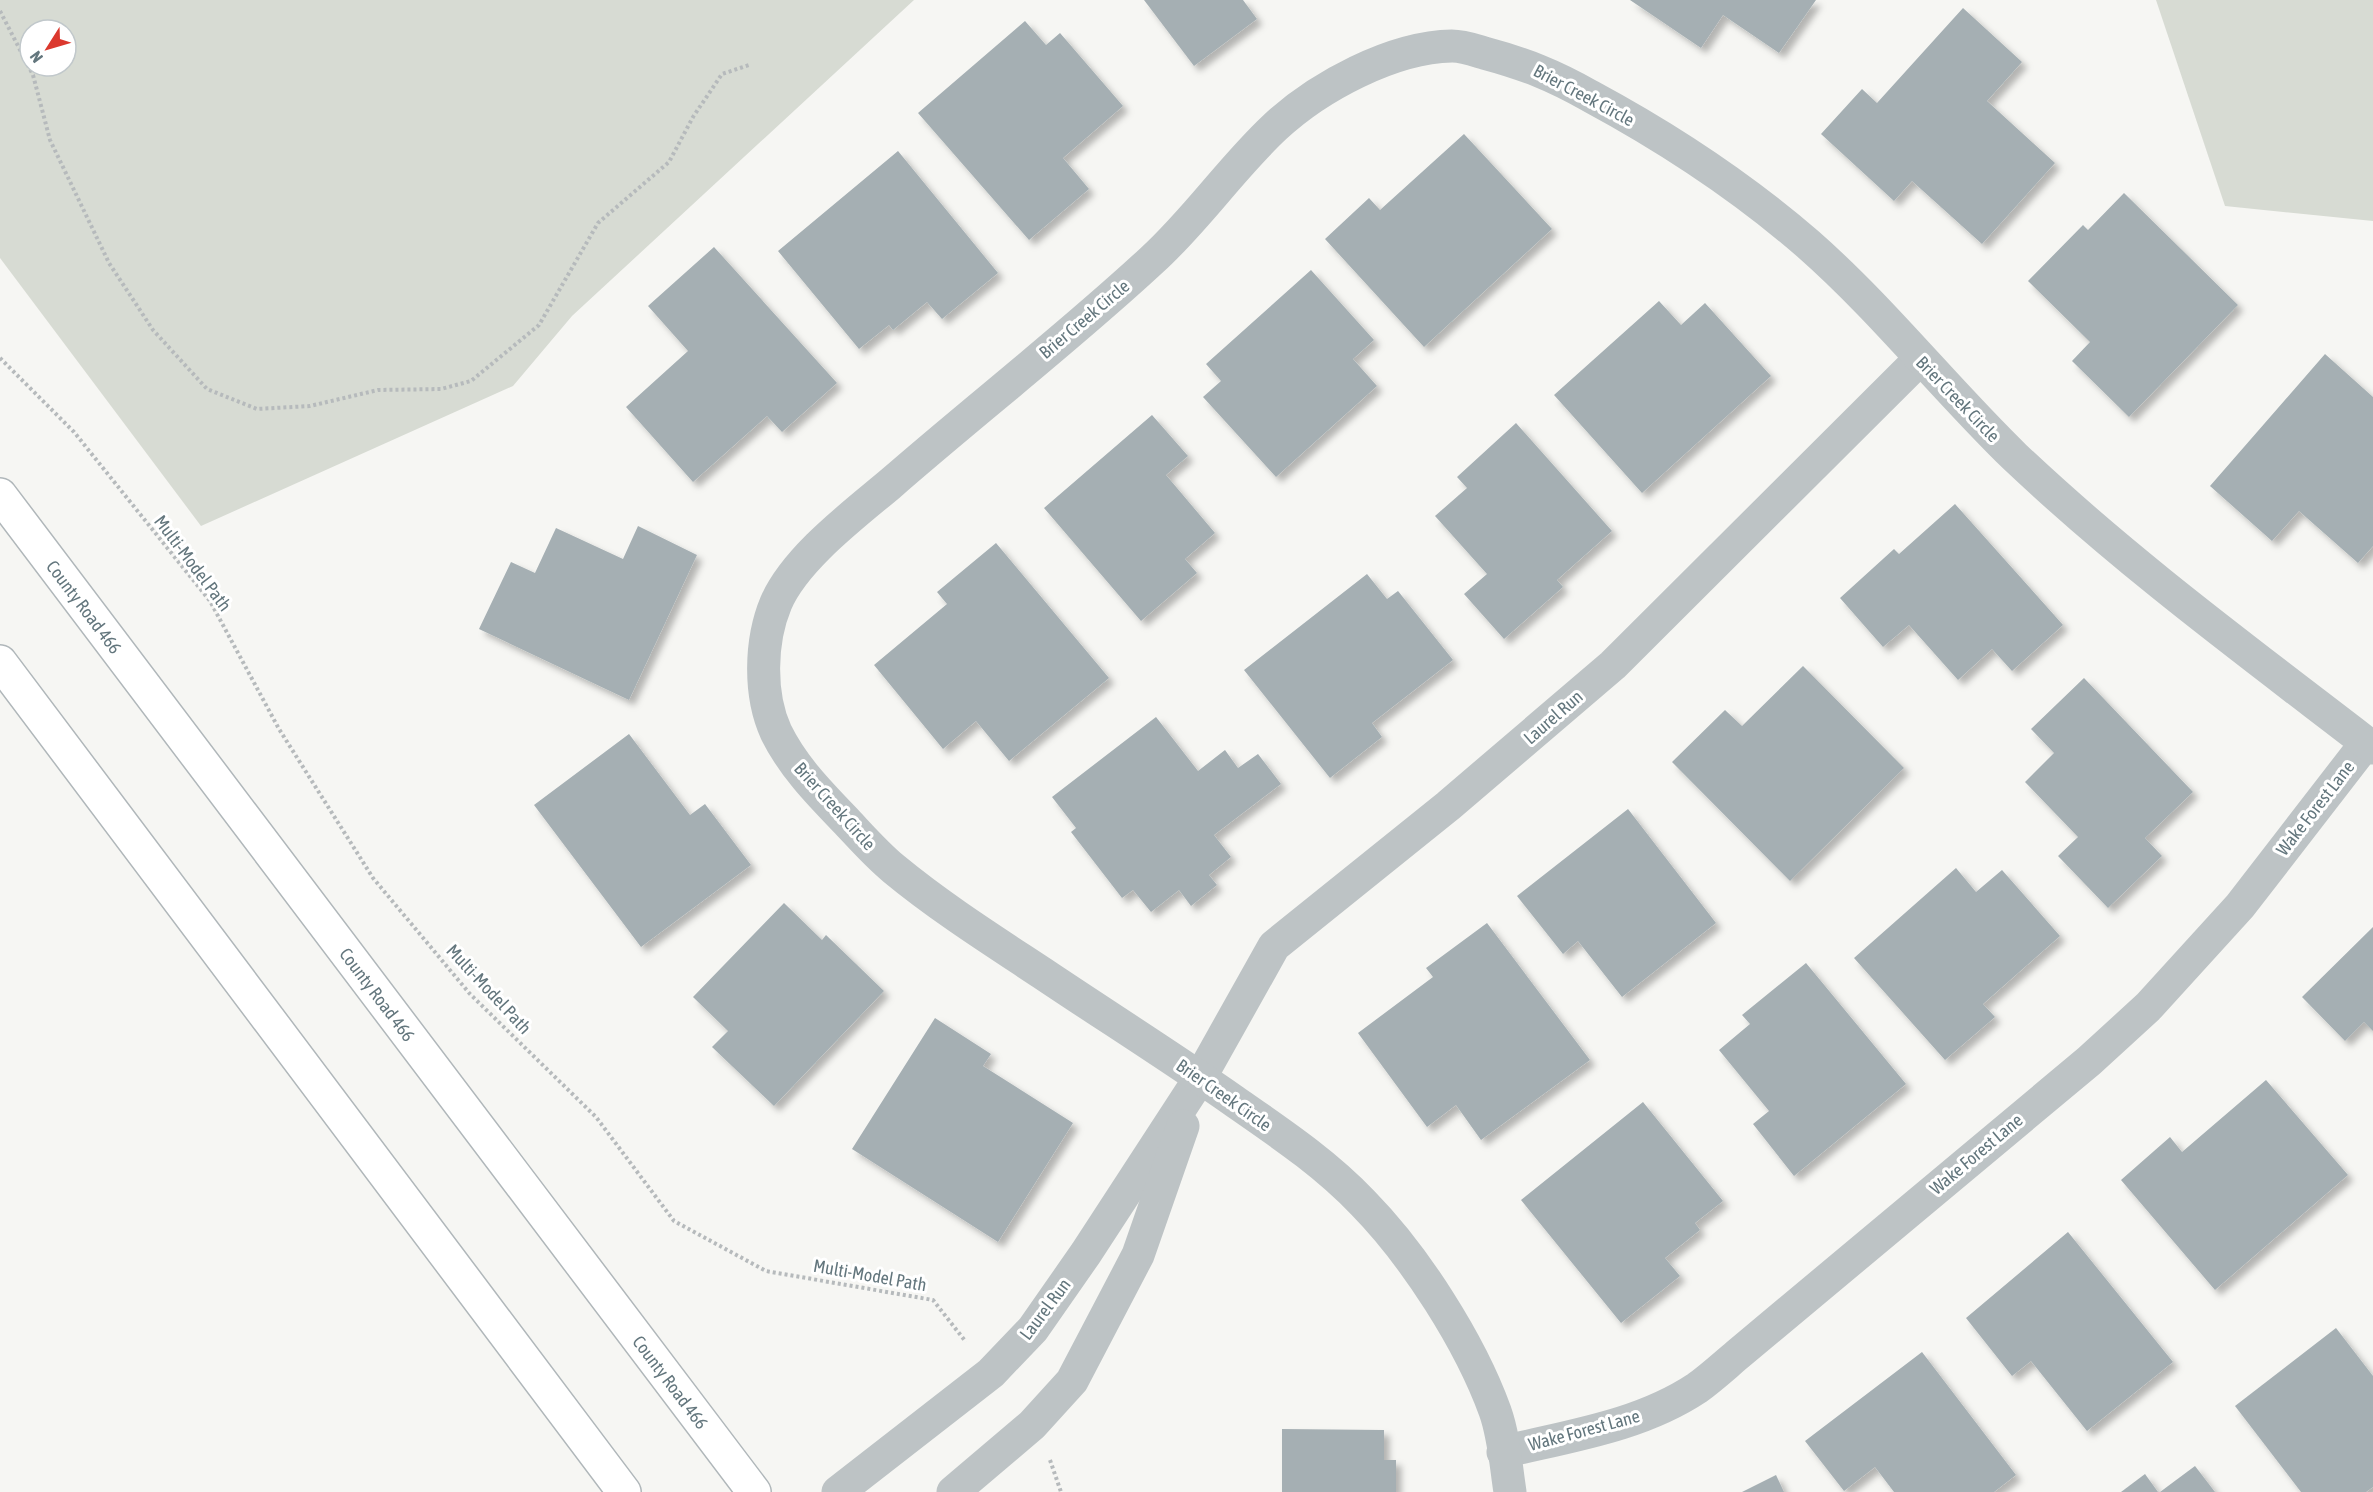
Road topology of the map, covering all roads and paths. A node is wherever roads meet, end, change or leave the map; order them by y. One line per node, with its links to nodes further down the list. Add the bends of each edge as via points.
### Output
1 (0, 11): 2 (path, via 33,75 50,140 109,263 153,330 207,388 258,409 310,406 378,390 441,389 471,381 539,325 598,223 669,162 722,74)
2 (749, 65)
3 (0, 358): 9 (path, Multi-Model Path, via 74,432 210,601 279,729 373,878 470,994 596,1117 674,1221 766,1271 933,1300)
4 (1920, 359): 7 (street, Brier Creek Circle, via 2016,458 2123,554); 8 (street, Laurel Run, via 1613,665 1449,806 1274,946); 8 (street, Brier Creek Circle, via 1811,247 1714,169 1613,108 1539,68 1457,45 1408,53 1363,69 1328,88 1278,124 1152,261 950,431 801,565 776,602 766,642 764,678 771,722 814,788 891,867 994,942)
5 (0, 495): 13 (main road, County Road 466)
6 (0, 662): 12 (main road)
7 (2370, 745): 11 (street, Wake Forest Lane, via 2240,906 2148,1007 2089,1061 1697,1388 1624,1422)
8 (1200, 1078): 9 (street, Laurel Run, via 1041,1318); 10 (street, Laurel Run, via 1138,1255 1072,1381); 11 (street, Brier Creek Circle, via 1315,1158 1403,1248 1469,1356 1497,1416)
9 (991, 1373): 14 (street, Laurel Run)
10 (1032, 1425): 15 (street, Laurel Run); 16 (path, via 1046,1447)
11 (1503, 1452): 17 (street, Brier Creek Circle)
12 (624, 1492)
13 (754, 1492)
14 (838, 1492)
15 (953, 1492)
16 (1060, 1492)
17 (1510, 1492)

